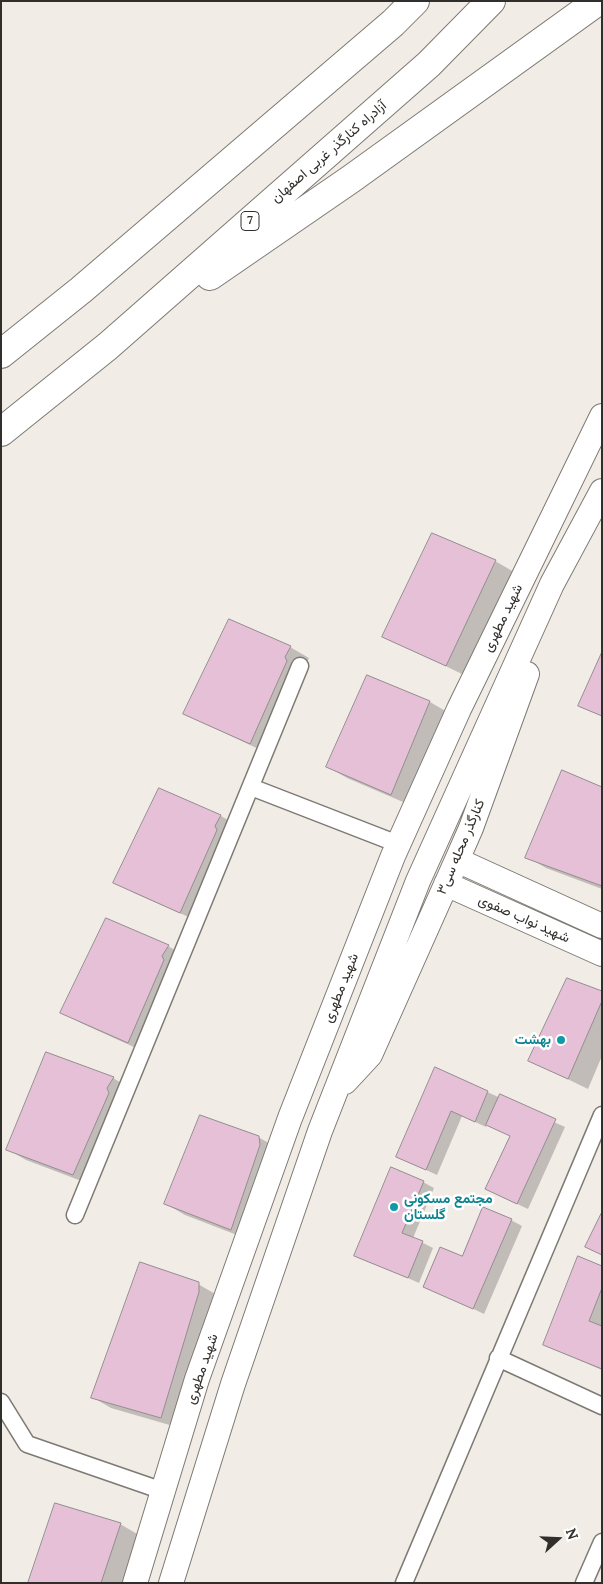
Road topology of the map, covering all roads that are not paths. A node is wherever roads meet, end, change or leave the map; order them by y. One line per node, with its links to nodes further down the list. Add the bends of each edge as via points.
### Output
1 (415, 1): 5 (highway, via 81,290)
2 (491, 1): 4 (highway, آزادراه کنارگذر غربی اصفهان / 7, via 429,64)
3 (598, 1): 4 (highway, via 351,179)
4 (108, 346): 7 (highway, آزادراه کنارگذر غربی اصفهان / 7)
5 (1, 354)
6 (602, 416): 12 (main road, شهید مطهری, via 459,709)
7 (1, 432)
8 (602, 490): 9 (main road)
9 (552, 584): 13 (main road, کنارگذر محله سی۳, via 546,619); 19 (main road, via 418,881)
10 (300, 666): 11 (street)
11 (251, 787): 12 (street); 21 (street)
12 (398, 844): 25 (main road, شهید مطهری, via 290,1118 198,1378)
13 (457, 860): 14 (main road, شهید نواب صفوی); 15 (main road, کنارگذر محله سی۳)
14 (492, 875): 16 (main road, via 479,879 474,886); 17 (main road, شهید نواب صفوی)
15 (446, 884): 16 (main road, شهید نواب صفوی); 19 (main road, کنارگذر محله سی۳, via 370,1055)
16 (478, 898): 18 (main road, شهید نواب صفوی)
17 (602, 926)
18 (602, 954)
19 (336, 1093): 28 (main road, via 233,1384)
20 (602, 1115): 22 (street)
21 (75, 1215)
22 (498, 1358): 24 (street); 29 (street)
23 (1, 1402): 25 (street, via 27,1444)
24 (602, 1406)
25 (163, 1491): 27 (main road, شهید مطهری)
26 (602, 1542): 30 (street)
27 (135, 1583)
28 (171, 1583)
29 (404, 1583)
30 (584, 1583)

